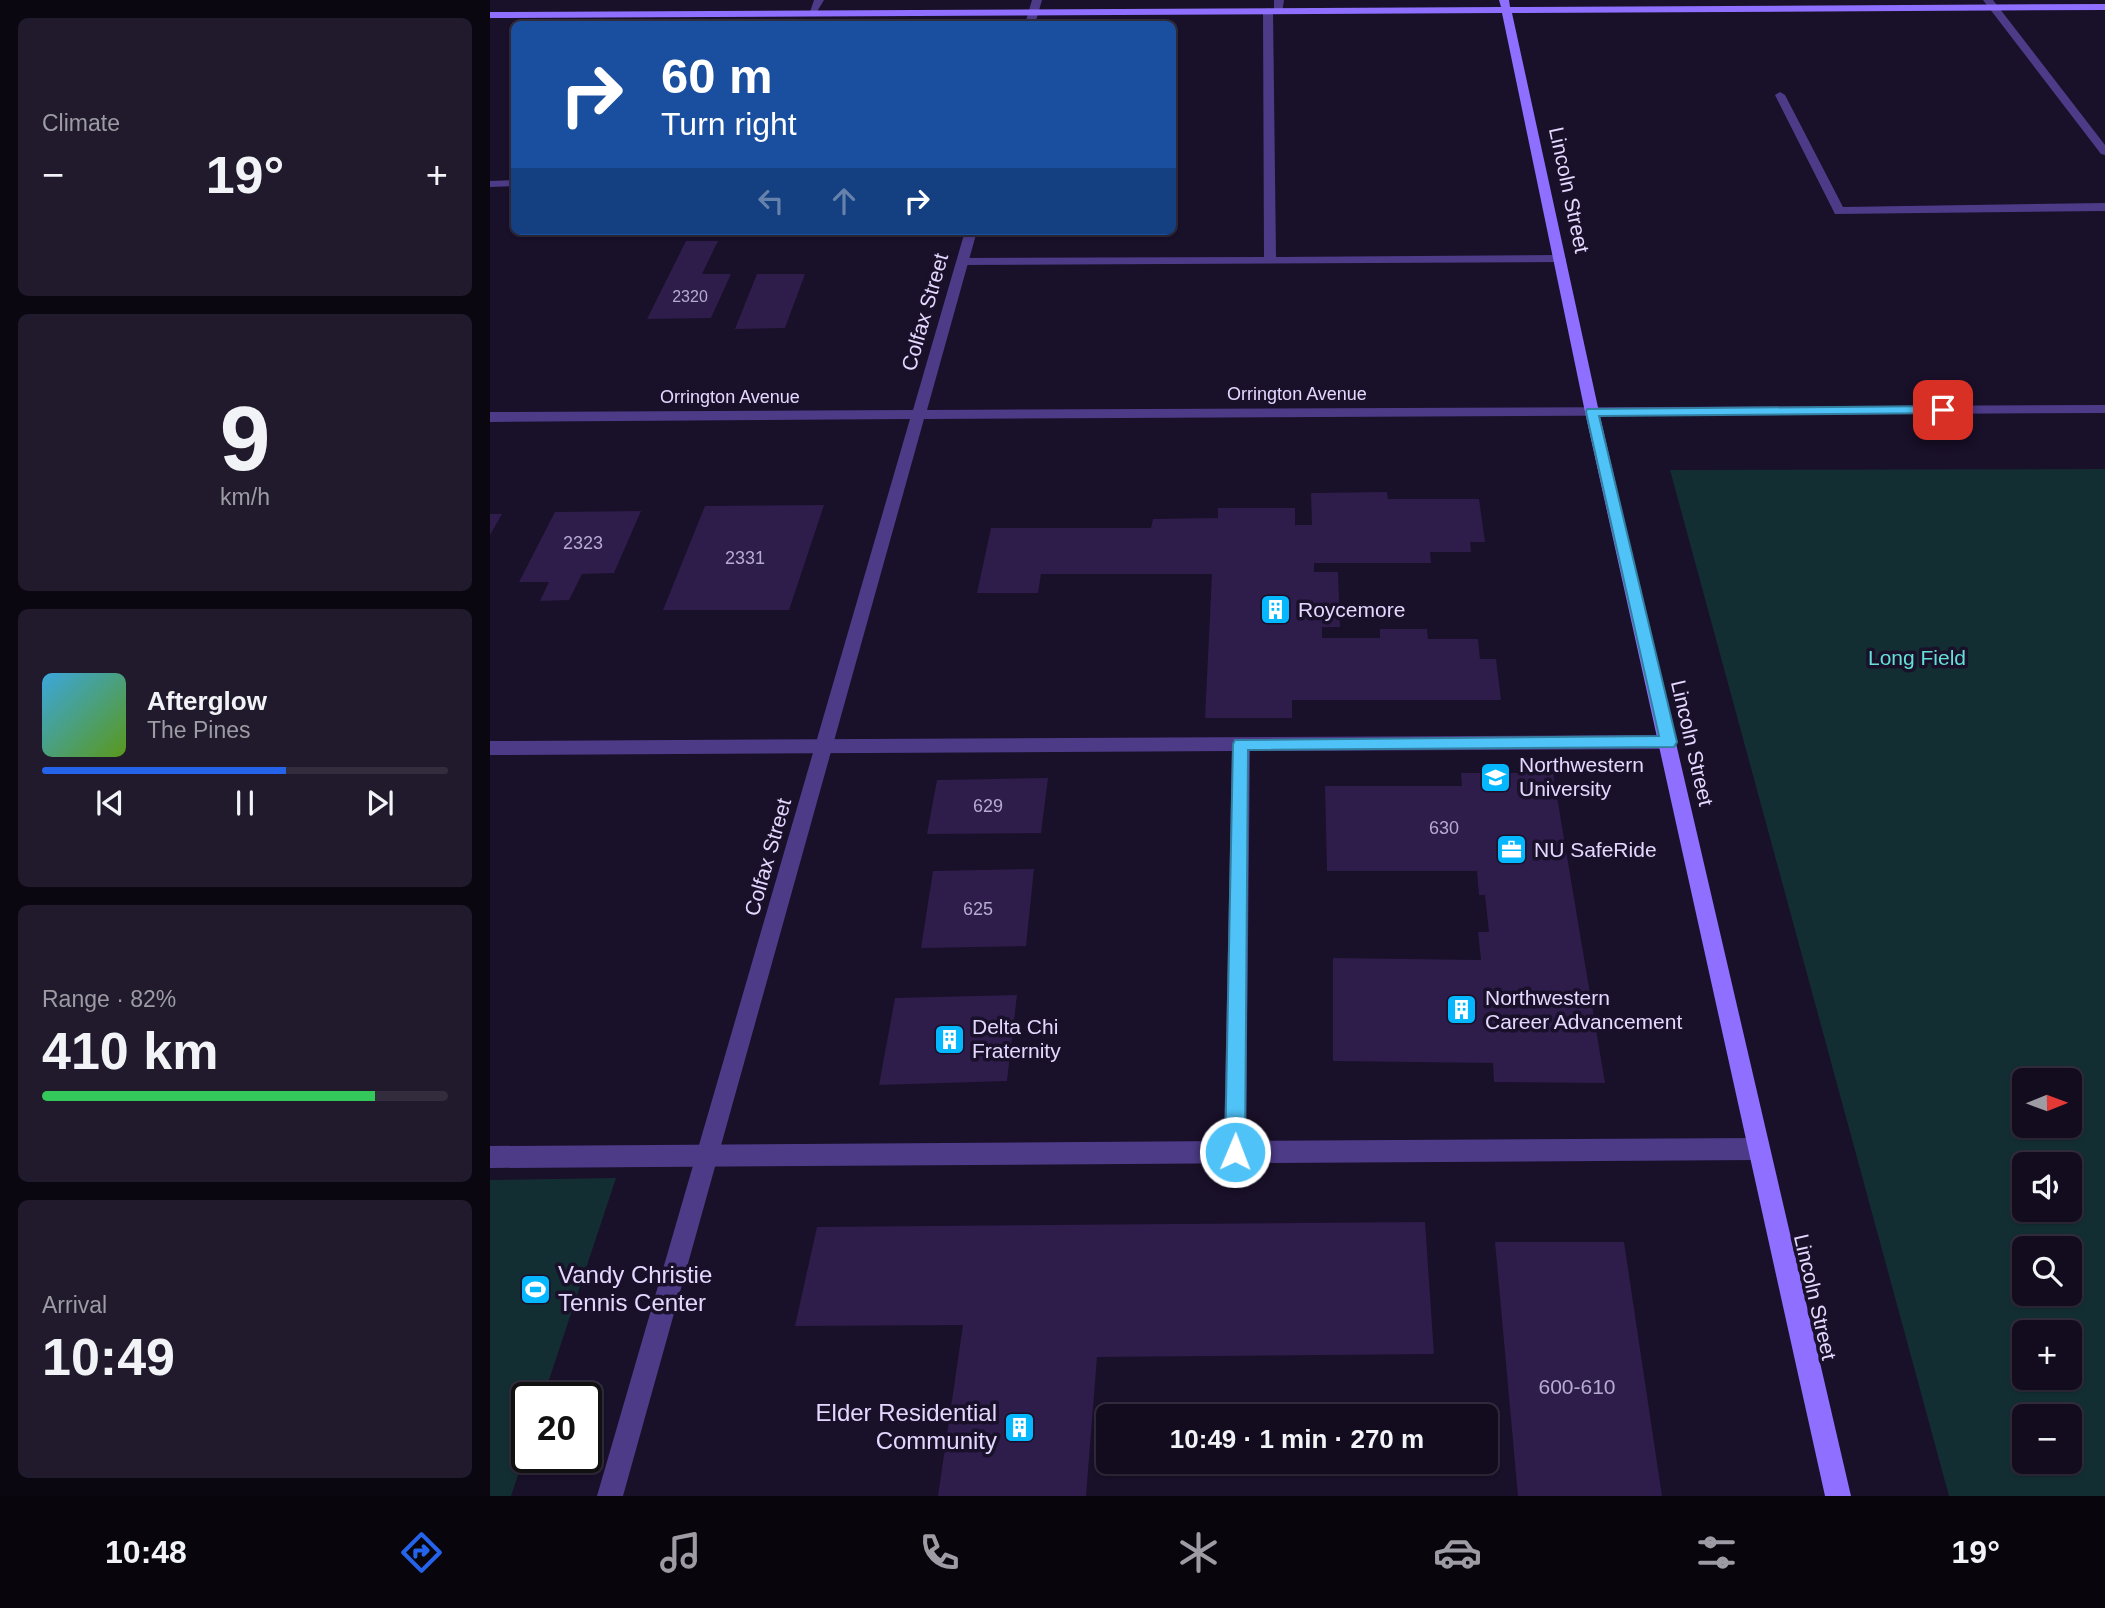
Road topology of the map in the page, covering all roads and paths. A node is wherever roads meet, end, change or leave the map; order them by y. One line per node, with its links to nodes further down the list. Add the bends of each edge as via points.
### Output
1 (819, 0): 8 (street)
2 (1037, 0): 7 (street)
3 (1991, 4): 4 (street); 6 (street); 12 (street)
4 (1505, 5): 5 (street); 17 (street, Lincoln Street)
5 (1276, 7): 7 (street); 18 (street)
6 (2105, 7)
7 (1034, 12): 8 (street); 10 (street)
8 (812, 13): 9 (street)
9 (490, 15)
10 (1031, 21)
11 (1780, 94): 15 (street, via 1839,211)
12 (2105, 152)
13 (511, 183): 14 (street)
14 (490, 184)
15 (2105, 207)
16 (970, 235): 19 (street, Colfax Street)
17 (1560, 260): 18 (street); 21 (street, Lincoln Street)
18 (1270, 261): 19 (street)
19 (962, 262): 22 (street, Colfax Street)
20 (2105, 409): 21 (street, Orrington Avenue)
21 (1592, 412): 22 (street, Orrington Avenue); 24 (street, Lincoln Street)
22 (919, 415): 23 (street, Orrington Avenue); 26 (street, Colfax Street)
23 (490, 417)
24 (1669, 742): 25 (street); 28 (street, Lincoln Street)
25 (1241, 744): 26 (street); 29 (street)
26 (824, 746): 27 (street); 30 (street, Colfax Street)
27 (490, 748)
28 (1758, 1149): 29 (street); 33 (street, Lincoln Street)
29 (1235, 1152): 30 (street)
30 (707, 1155): 31 (street); 32 (street, Colfax Street)
31 (490, 1157)
32 (610, 1496)
33 (1838, 1496)

